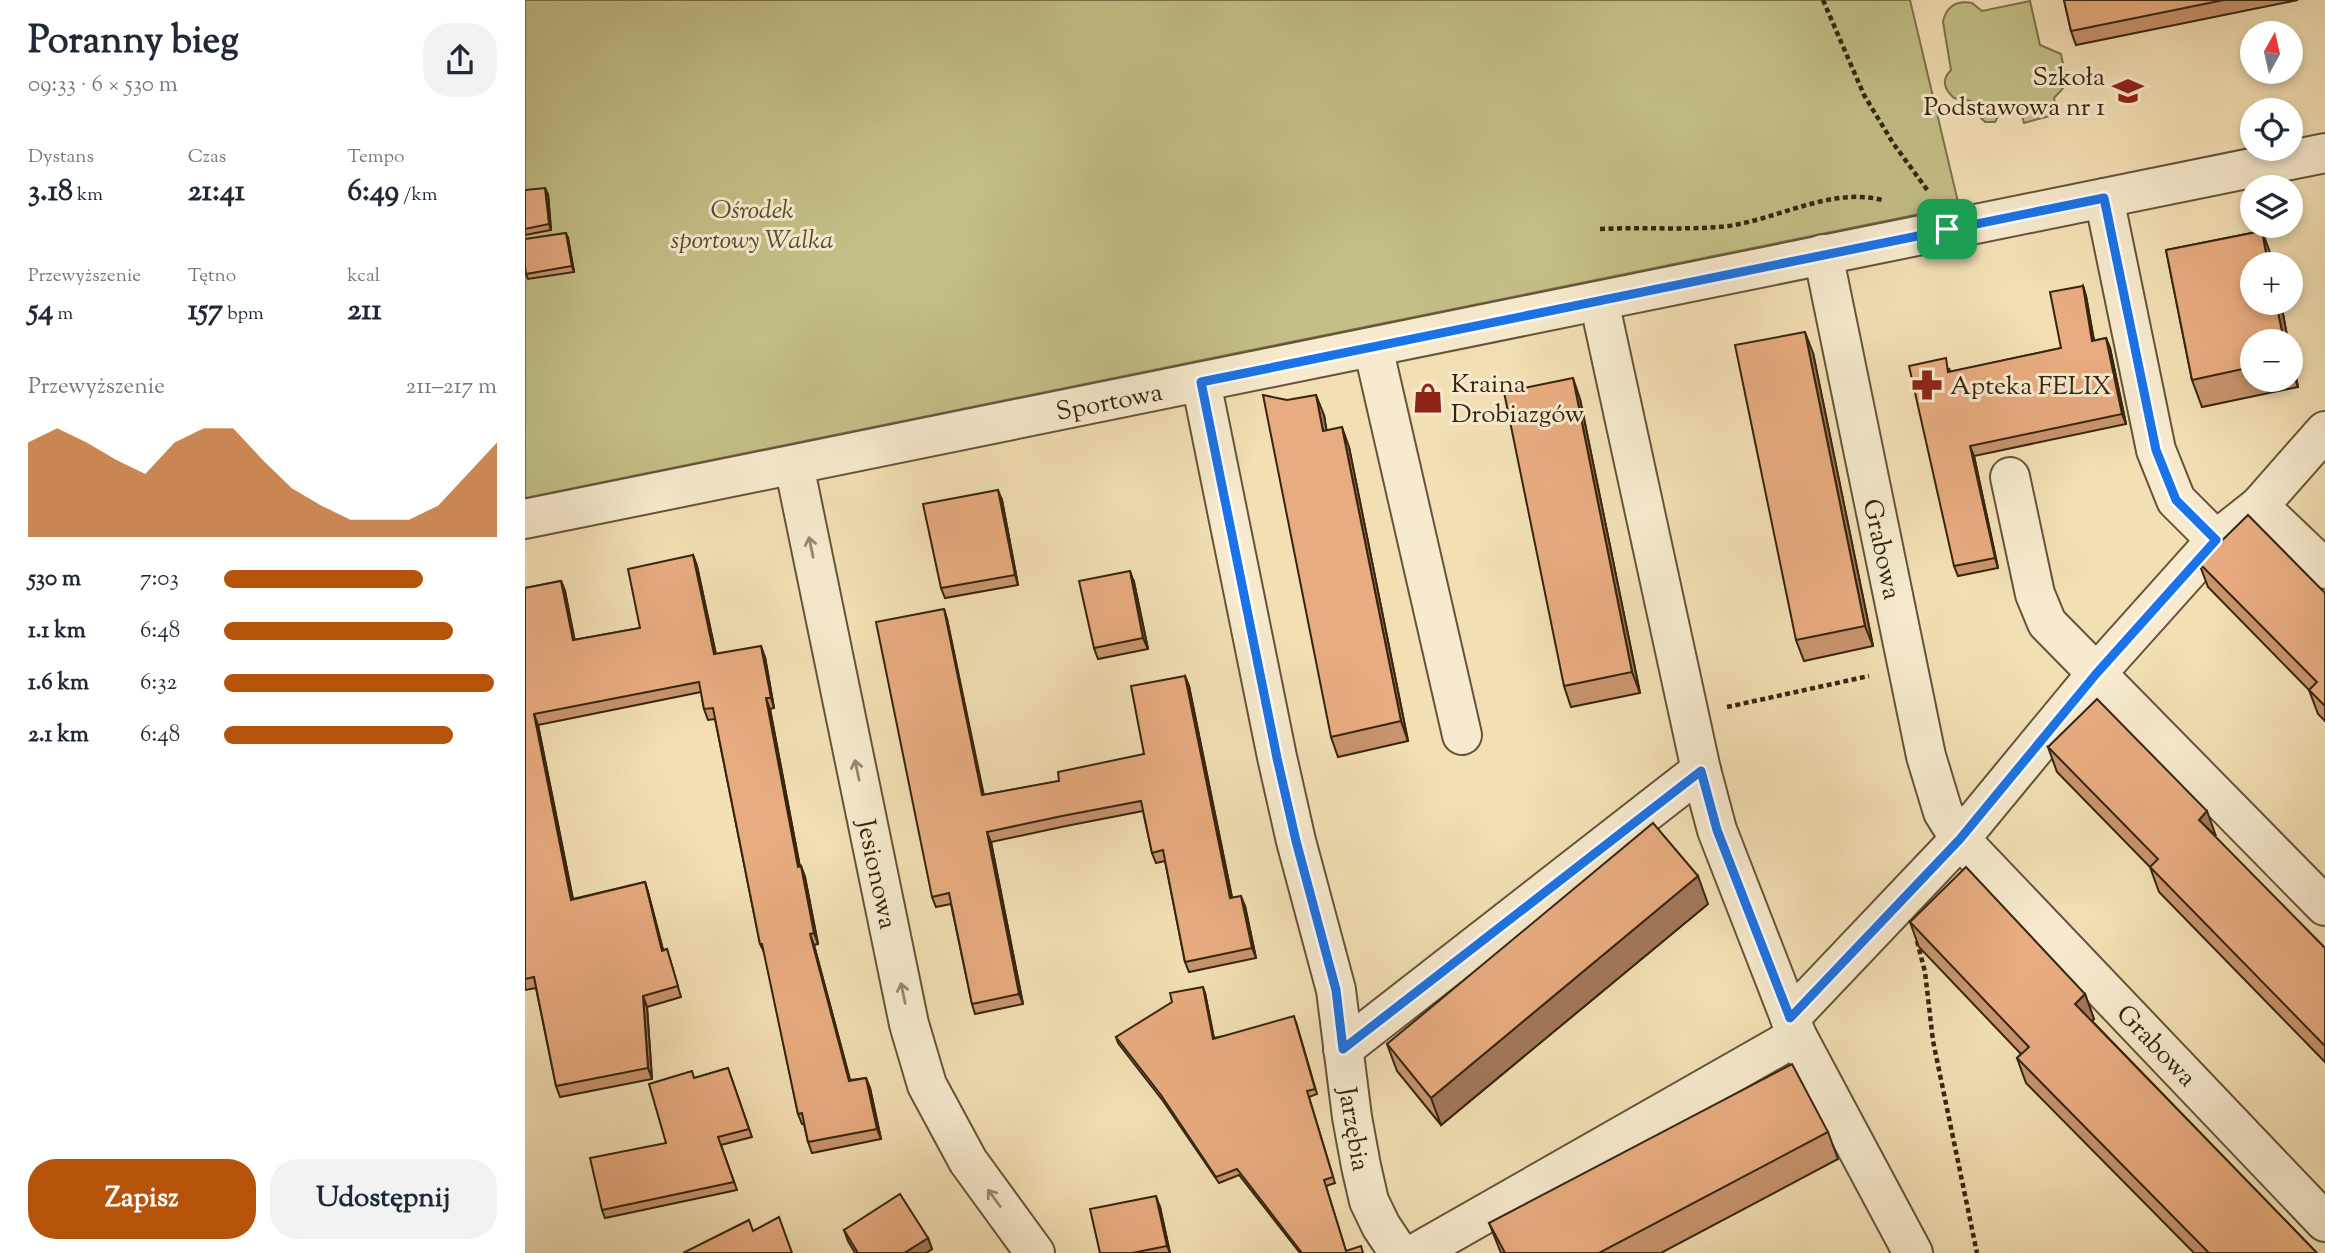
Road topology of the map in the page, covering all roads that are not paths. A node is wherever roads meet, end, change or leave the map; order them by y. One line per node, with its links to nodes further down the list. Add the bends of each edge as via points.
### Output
1 (2325, 153): 2 (street, Sportowa)
2 (2104, 198): 3 (street, Sportowa); 12 (street, via 2156,450 2176,500)
3 (1823, 254): 4 (street, Sportowa); 17 (street, Grabowa, via 1934,787)
4 (1599, 300): 5 (street, Sportowa); 16 (street)
5 (1373, 347): 6 (street, Sportowa); 15 (street)
6 (1201, 382): 8 (street, Sportowa); 20 (street, Jarzębia, via 1277,758 1336,990)
7 (2325, 431): 10 (street)
8 (794, 465): 11 (street, Sportowa); 22 (street, Jesionowa, one-way to 8, via 968,1161 927,1085 909,1024)
9 (2010, 477): 14 (street, via 2035,594 2047,623)
10 (2259, 506): 12 (street); 13 (street)
11 (525, 519)
12 (2216, 540): 14 (street)
13 (2321, 559)
14 (2096, 674): 17 (street); 18 (street)
15 (1462, 735)
16 (1701, 771): 19 (street, via 1717,830); 20 (street)
17 (1960, 839): 19 (street, via 1894,908); 21 (street, Grabowa)
18 (2325, 906)
19 (1794, 1027): 24 (street); 25 (street)
20 (1343, 1049): 23 (street, Jarzębia, via 1369,1201)
21 (2325, 1222)
22 (1035, 1253)
23 (1399, 1253)
24 (1416, 1253)
25 (1912, 1253)

